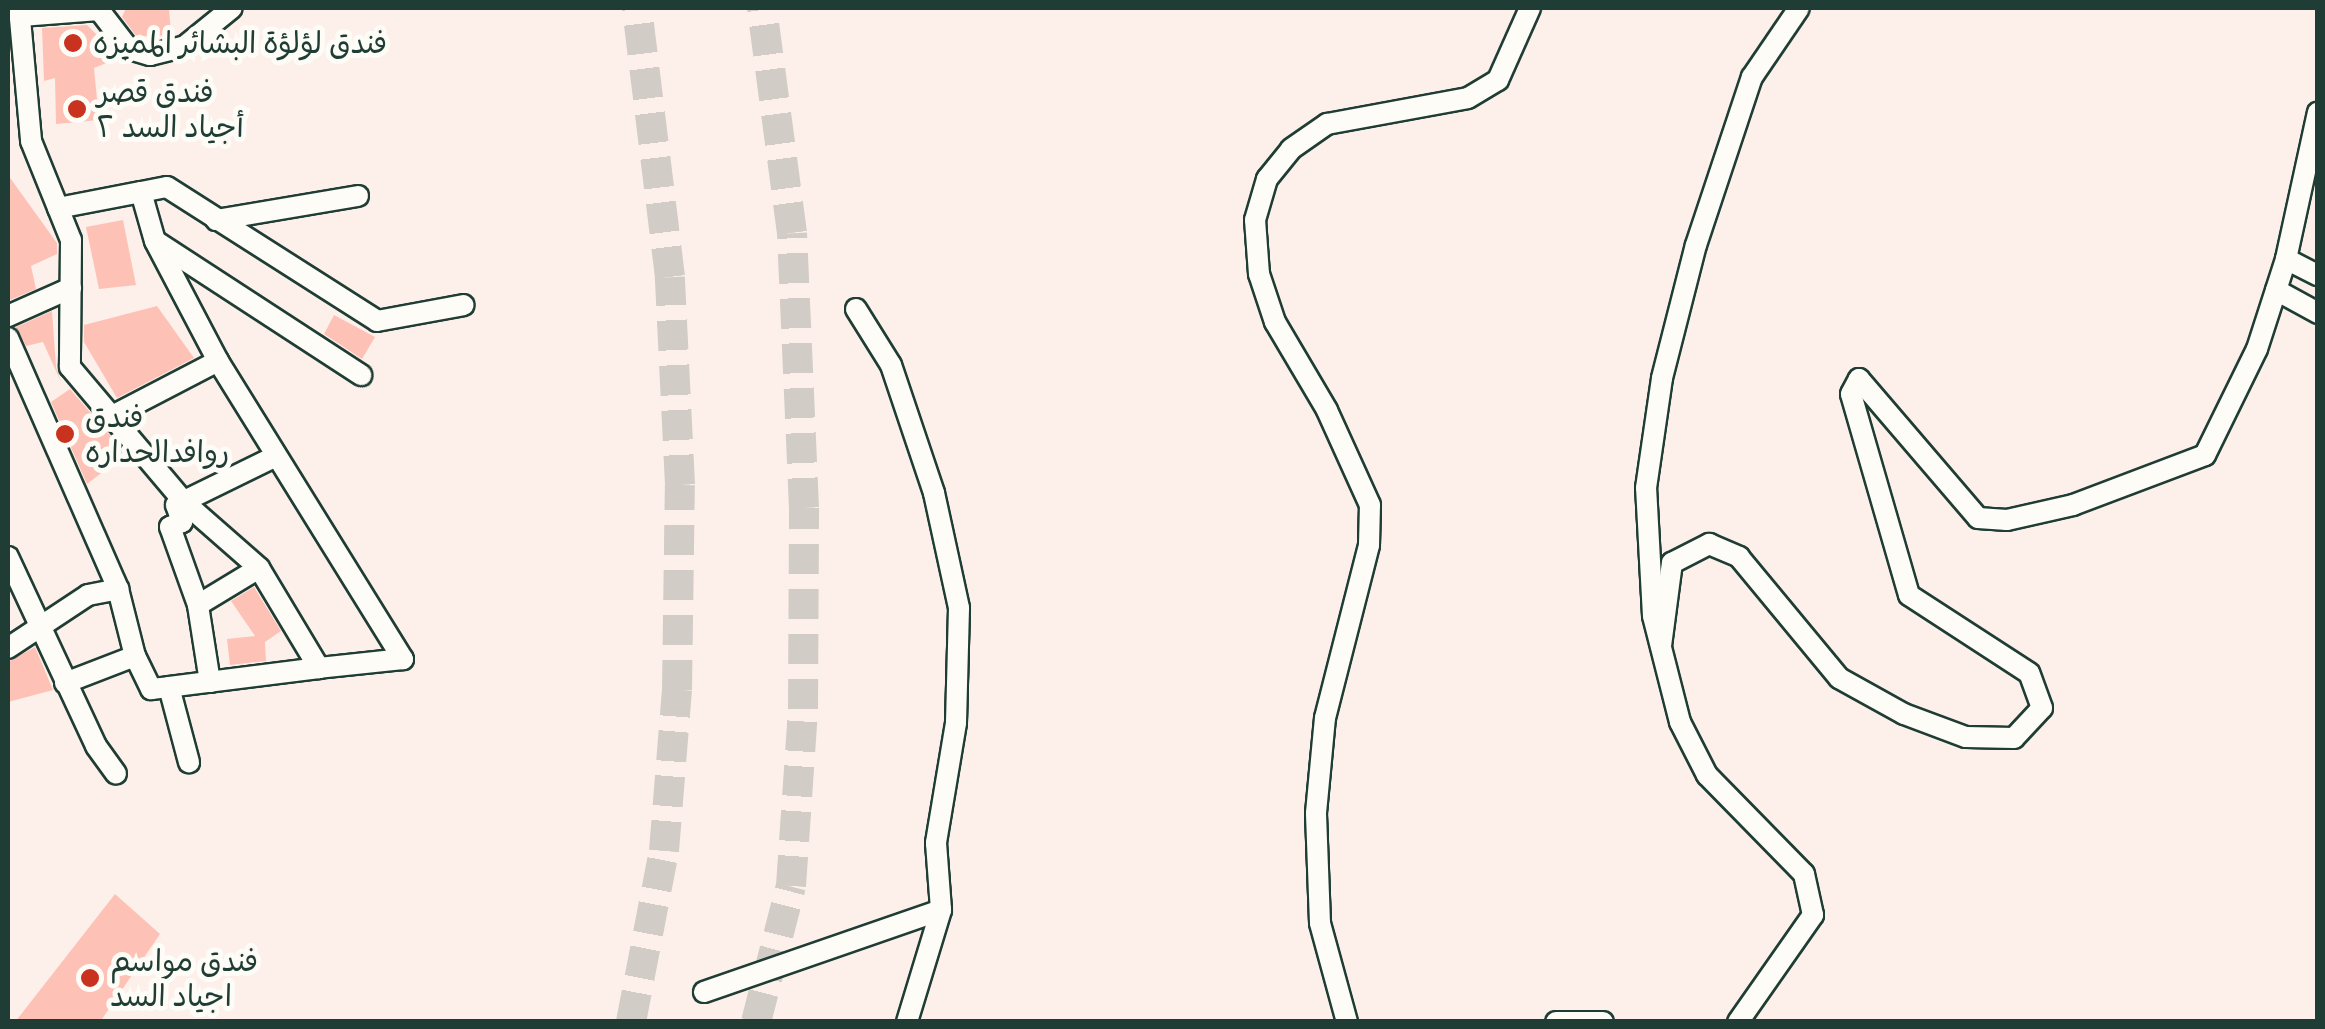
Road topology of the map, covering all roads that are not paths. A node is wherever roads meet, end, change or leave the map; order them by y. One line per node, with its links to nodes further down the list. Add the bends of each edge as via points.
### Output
1 (77, 8): 2 (street, via 99,10 129,49 150,55 185,46); 5 (street)
2 (232, 8)
3 (1530, 8): 43 (street, via 1498,80 1468,98 1327,124 1290,148 1267,178 1255,220 1259,274 1275,322 1327,410 1370,505 1369,544 1325,718 1316,813 1320,923)
4 (1799, 8): 31 (street, via 1752,77 1696,245 1662,378 1646,488)
5 (20, 12): 9 (street, via 31,140)
6 (2318, 112): 12 (street)
7 (141, 192): 9 (street); 10 (street, via 167,187); 11 (street)
8 (358, 196): 10 (street)
9 (58, 208): 14 (street, via 71,240)
10 (216, 220): 16 (street, via 377,321)
11 (155, 241): 21 (street); 22 (street)
12 (2286, 260): 13 (street); 15 (street)
13 (2318, 274)
14 (71, 288): 19 (street); 23 (street, via 70,367)
15 (2276, 290): 18 (street); 31 (street, via 2258,348 2205,454 2073,505 2008,520 1978,518 1859,379 1851,394 1908,595 2029,673 2042,708 2014,738 1966,737 1904,714 1839,678 1739,558 1709,544 1672,563)
16 (464, 305)
17 (856, 309): 40 (street, via 891,365 934,493 958,608 956,723 936,844)
18 (2318, 313)
19 (8, 316)
20 (8, 338): 28 (street)
21 (218, 361): 23 (street); 24 (street)
22 (361, 375)
23 (116, 414): 25 (street)
24 (274, 457): 25 (street); 34 (street, via 403,659)
25 (184, 502): 27 (street); 29 (street, via 176,505 182,522 170,527)
26 (8, 557): 30 (street)
27 (259, 568): 29 (street); 34 (street)
28 (118, 590): 30 (street, via 88,595); 33 (street)
29 (198, 605): 35 (street)
30 (43, 630): 32 (street); 36 (street)
31 (1661, 646): 46 (street, via 1680,722 1707,775 1804,874 1813,915)
32 (8, 648)
33 (135, 656): 36 (street); 37 (street, via 151,690)
34 (319, 668): 35 (street)
35 (210, 682): 37 (street)
36 (65, 684): 39 (street)
37 (169, 687): 38 (street)
38 (189, 762)
39 (116, 774)
40 (941, 910): 41 (street); 42 (street)
41 (704, 992)
42 (907, 1022)
43 (1347, 1022)
44 (1556, 1022): 45 (street)
45 (1603, 1022)
46 (1738, 1022)

